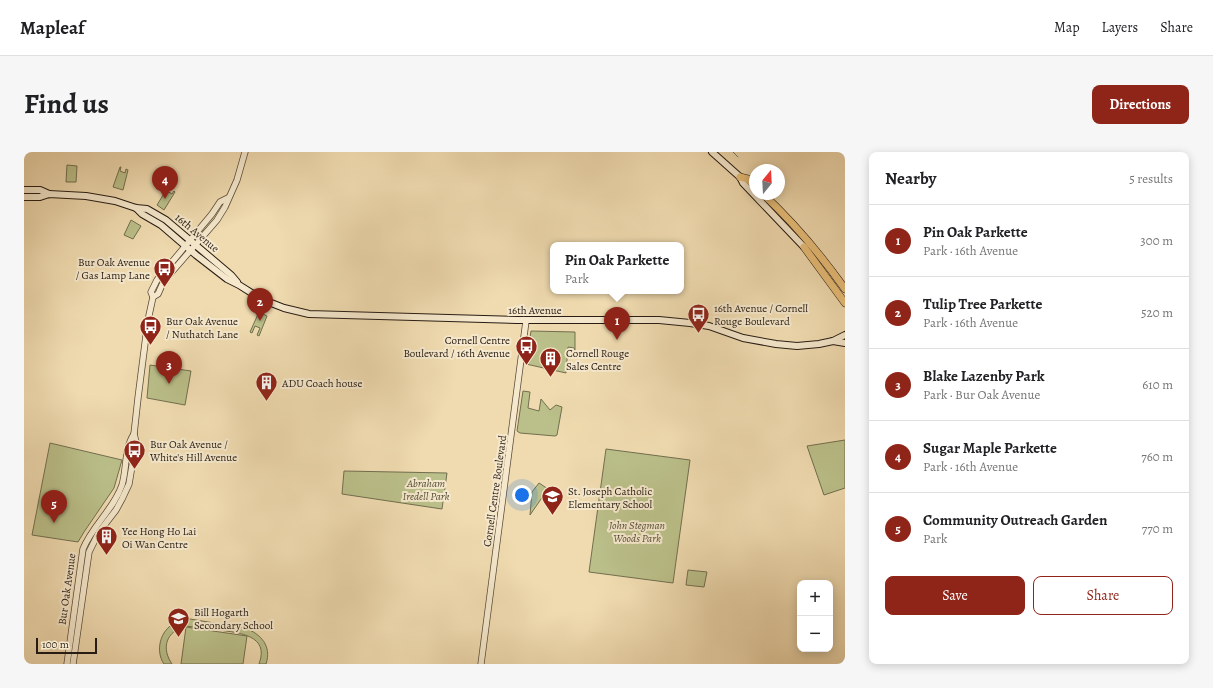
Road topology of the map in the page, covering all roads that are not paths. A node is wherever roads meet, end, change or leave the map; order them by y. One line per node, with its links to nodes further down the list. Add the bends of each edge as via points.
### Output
1 (245, 152): 8 (street, Bur Oak Avenue, via 237,180)
2 (712, 152): 3 (main road)
3 (740, 177): 4 (main road); 14 (main road, via 743,184)
4 (749, 180)
5 (24, 190): 6 (main road, 16th Avenue, via 40,190)
6 (49, 194): 7 (main road, 16th Avenue); 10 (main road, 16th Avenue, via 97,197)
7 (24, 197)
8 (228, 198): 11 (street, Bur Oak Avenue, via 220,202); 12 (street, Bur Oak Avenue, via 217,220)
9 (769, 200): 17 (main road, via 804,236)
10 (136, 208): 11 (main road, 16th Avenue, via 147,209 166,220); 13 (main road, 16th Avenue)
11 (190, 241): 12 (main road, 16th Avenue); 13 (street, Bur Oak Avenue)
12 (196, 245): 15 (street, Bur Oak Avenue); 16 (main road, 16th Avenue)
13 (185, 246): 15 (main road, 16th Avenue); 18 (street, Bur Oak Avenue, via 157,280 151,292)
14 (804, 247): 19 (main road)
15 (191, 251): 16 (main road, 16th Avenue, via 227,279); 18 (street, Bur Oak Avenue)
16 (240, 285): 20 (main road, 16th Avenue, via 261,299 309,314)
17 (845, 289)
18 (153, 297): 24 (street, Bur Oak Avenue)
19 (845, 303)
20 (526, 320): 22 (main road, 16th Avenue, via 658,320 709,326 743,338 776,344 797,346); 27 (street, Cornell Centre Boulevard)
21 (845, 335): 22 (main road, 16th Avenue)
22 (833, 341): 23 (main road, 16th Avenue)
23 (845, 343)
24 (134, 434): 25 (street, Bur Oak Avenue, via 130,441 118,496 89,536 82,552); 26 (street, Bur Oak Avenue, via 136,442 129,484 89,552)
25 (67, 664)
26 (73, 664)
27 (482, 664)

